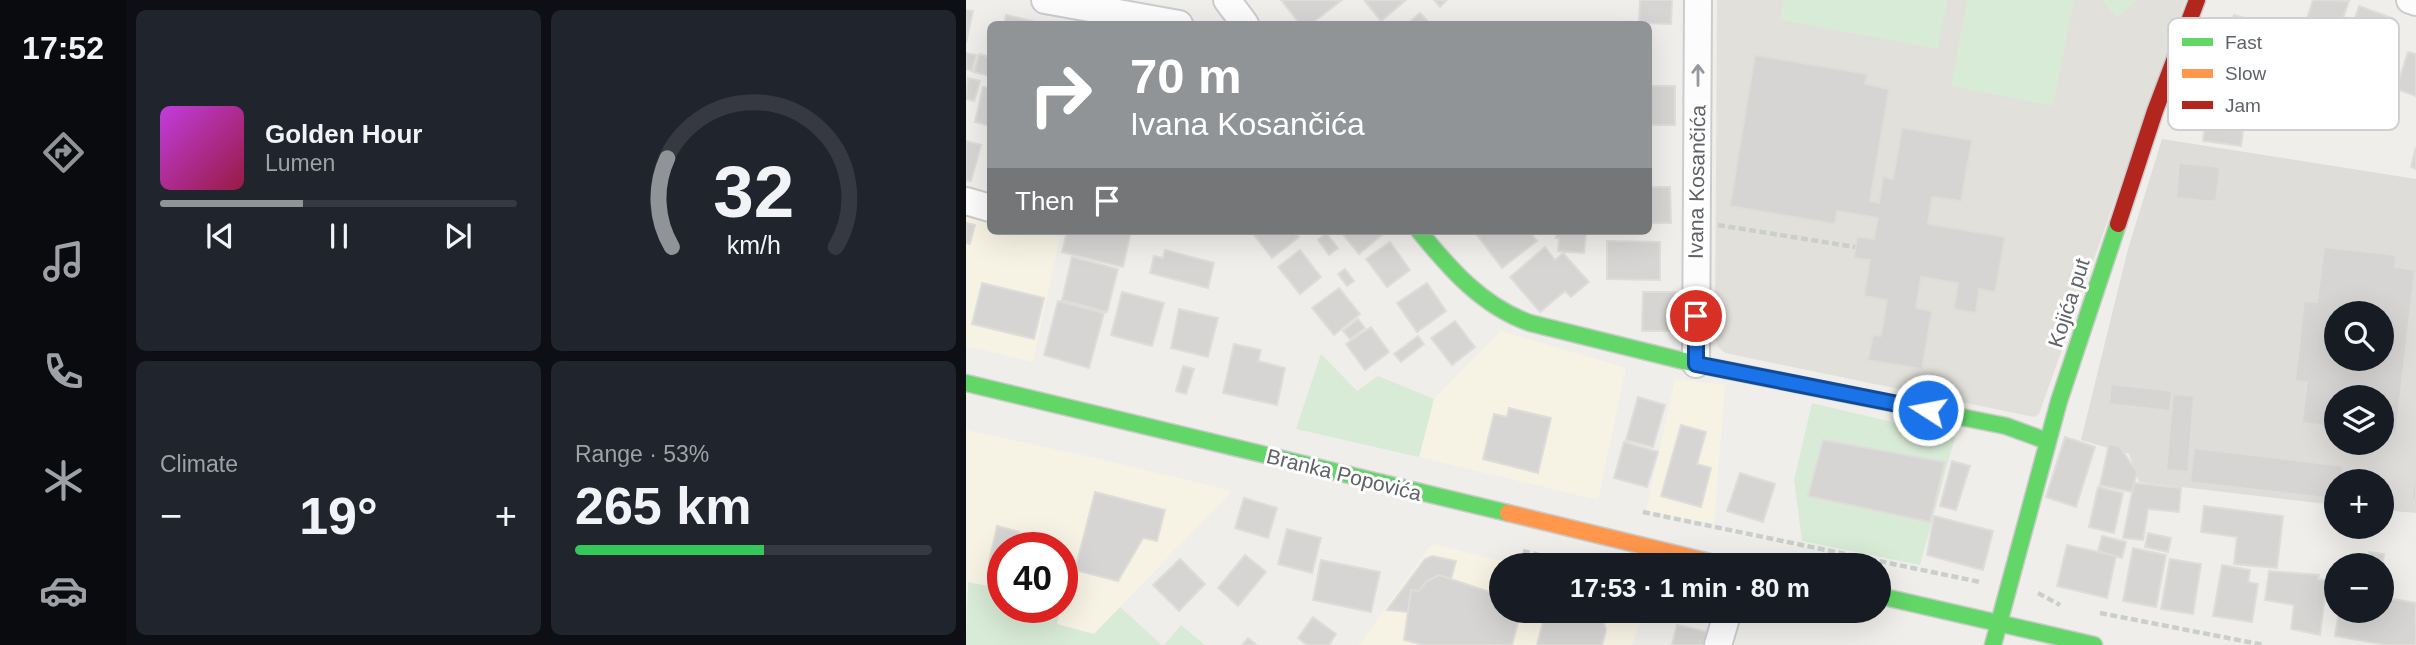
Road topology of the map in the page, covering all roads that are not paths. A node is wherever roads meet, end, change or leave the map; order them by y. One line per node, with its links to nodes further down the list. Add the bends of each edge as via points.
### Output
1 (1045, 0): 8 (street)
2 (1227, 0): 9 (street)
3 (1698, 0): 14 (street, Ivana Kosančića, one-way to 3)
4 (2196, 0): 7 (street, Kojića put)
5 (2410, 0): 6 (street)
6 (2416, 2)
7 (2189, 18)
8 (1162, 21)
9 (1239, 21)
10 (2168, 77): 16 (street, Kojića put)
11 (966, 201): 12 (street)
12 (987, 207)
13 (1423, 235): 14 (street, via 1473,290 1510,315 1553,330)
14 (1696, 364): 16 (street, via 2006,426)
15 (966, 383): 17 (street, Branka Popovića)
16 (2047, 441): 20 (street, Kojića put)
17 (1672, 553)
18 (1891, 599): 20 (street)
19 (1724, 623): 21 (street)
20 (1998, 624): 22 (street, Kojića put); 23 (street)
21 (1718, 645)
22 (1993, 645)
23 (2094, 645)

